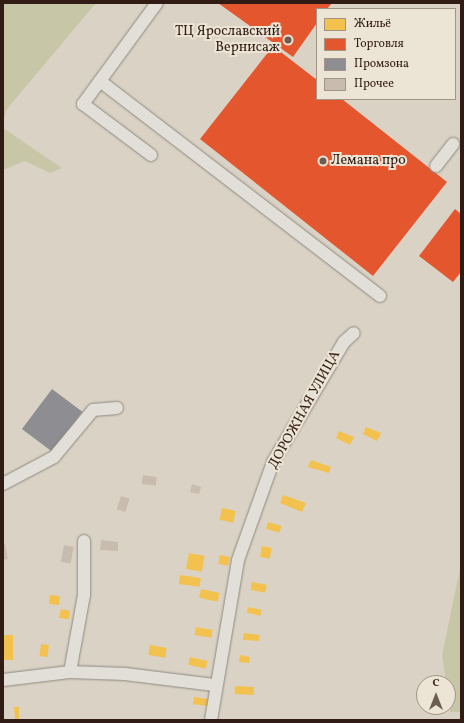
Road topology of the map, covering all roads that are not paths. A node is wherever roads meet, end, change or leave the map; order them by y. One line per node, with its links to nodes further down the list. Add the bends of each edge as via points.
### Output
1 (157, 3): 2 (street)
2 (100, 81): 4 (street, via 83,104); 6 (street)
3 (453, 144): 5 (street)
4 (151, 155)
5 (436, 166)
6 (380, 296)
7 (354, 333): 13 (street, ДОРОЖНАЯ УЛИЦА, via 344,342 273,462 238,560)
8 (117, 408): 9 (street, via 93,410 54,457)
9 (3, 484)
10 (84, 541): 11 (street, via 84,595)
11 (70, 672): 12 (street); 13 (street, via 125,674)
12 (3, 680)
13 (214, 685): 14 (street, ДОРОЖНАЯ УЛИЦА)
14 (210, 720)

